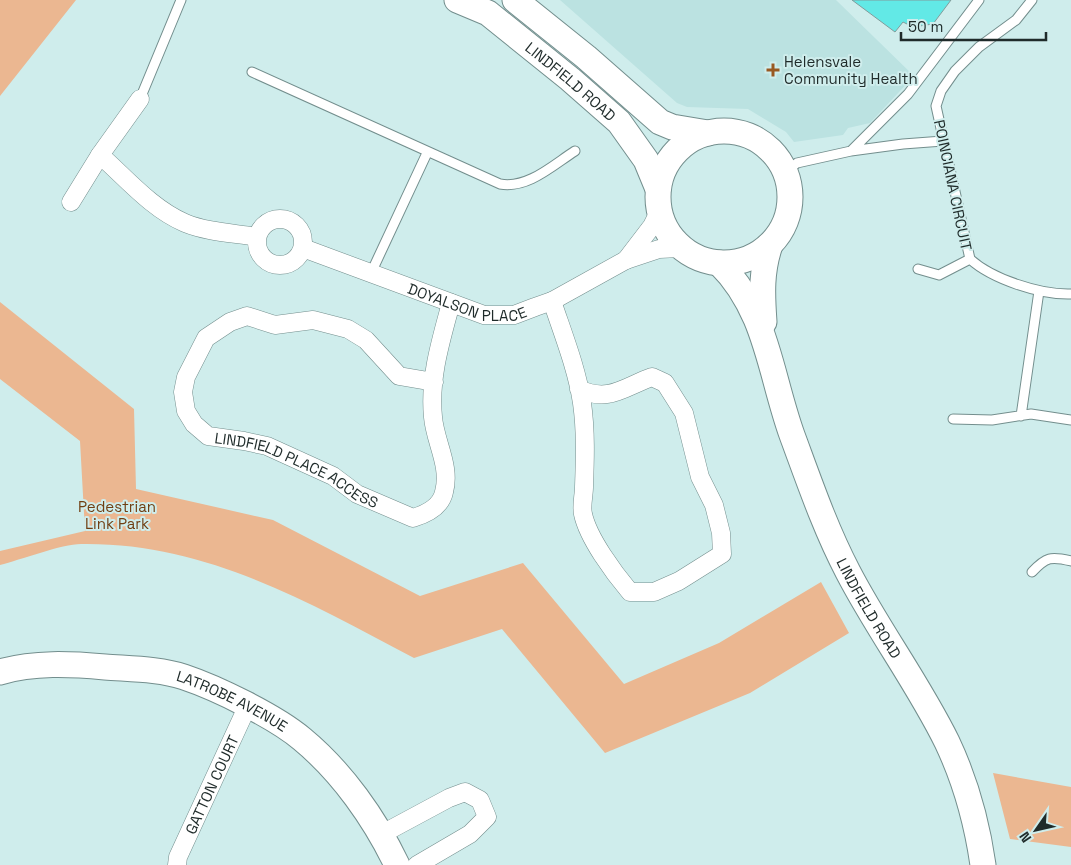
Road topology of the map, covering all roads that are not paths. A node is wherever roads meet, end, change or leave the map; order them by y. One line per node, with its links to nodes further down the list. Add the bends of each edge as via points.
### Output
1 (181, 0): 7 (lane)
2 (457, 0): 15 (street, LINDFIELD ROAD, via 488,13 619,122 646,160)
3 (515, 0): 8 (street, LINDFIELD ROAD, via 586,56 660,122)
4 (979, 0): 11 (lane, via 908,94)
5 (1032, 0): 9 (lane, POINCIANA CIRCUIT, via 1016,20 979,47 941,90 936,106)
6 (252, 72): 12 (lane)
7 (140, 100): 13 (street)
8 (708, 133): 14 (street, via 726,131 745,135 768,150); 15 (street, via 689,141 674,153 663,170)
9 (943, 141): 11 (lane); 21 (lane, POINCIANA CIRCUIT)
10 (575, 151): 12 (lane, via 526,182 511,186)
11 (851, 151): 14 (lane, via 797,163)
12 (427, 153): 25 (lane)
13 (100, 154): 16 (street); 17 (street, via 163,211 184,223)
14 (785, 172): 18 (street, via 789,191 788,211 782,229)
15 (659, 201): 20 (street, via 667,232); 22 (street, DOYALSON PLACE, via 652,226)
16 (71, 202)
17 (257, 237): 19 (street, via 258,252 278,266 294,262); 19 (street, via 271,220 287,220 301,230)
18 (770, 244): 23 (street, via 746,259); 30 (street, LINDFIELD ROAD, via 761,288)
19 (303, 248): 25 (street, DOYALSON PLACE)
20 (680, 248): 22 (street, DOYALSON PLACE, via 659,249); 23 (street, via 698,258)
21 (970, 258): 24 (lane, POINCIANA CIRCUIT, via 939,275); 26 (lane, POINCIANA CIRCUIT, via 981,269)
22 (626, 260): 28 (street, DOYALSON PLACE)
23 (719, 263): 30 (street, LINDFIELD ROAD, via 749,300)
24 (918, 268)
25 (371, 273): 29 (street, DOYALSON PLACE)
26 (1039, 291): 27 (lane, POINCIANA CIRCUIT); 33 (lane)
27 (1071, 294)
28 (552, 301): 29 (street, DOYALSON PLACE, via 514,315 484,315); 32 (street)
29 (451, 303): 31 (street, LINDFIELD PLACE ACCESS, via 435,361)
30 (766, 345): 44 (street, LINDFIELD ROAD, via 791,433 847,570 948,743 971,808)
31 (434, 382): 31 (street, LINDFIELD PLACE ACCESS, via 399,376 366,340 348,329 313,320 276,325 246,316 206,338 186,377 183,392 186,411 194,424 208,436 267,446 333,476 357,494 413,518 430,512 444,494 445,474 433,418)
32 (579, 389): 32 (street, via 593,396 616,393 652,377 665,383 684,413 700,477 714,505 722,554 679,581 654,592 630,592 597,544 583,513 584,422)
33 (1021, 416): 34 (lane, via 992,420); 35 (lane, via 1031,414)
34 (953, 419)
35 (1071, 420)
36 (1071, 561): 37 (lane, via 1056,557 1043,560)
37 (1032, 572)
38 (1, 670): 39 (street, LATROBE AVENUE, via 69,664 136,669 184,677)
39 (248, 705): 40 (street, LATROBE AVENUE, via 302,738 349,787); 41 (street, GATTON COURT)
40 (382, 834): 42 (street, LATROBE AVENUE); 43 (street, via 465,792 480,800 487,817 470,834)
41 (177, 865)
42 (397, 865)
43 (417, 865)
44 (982, 865)

